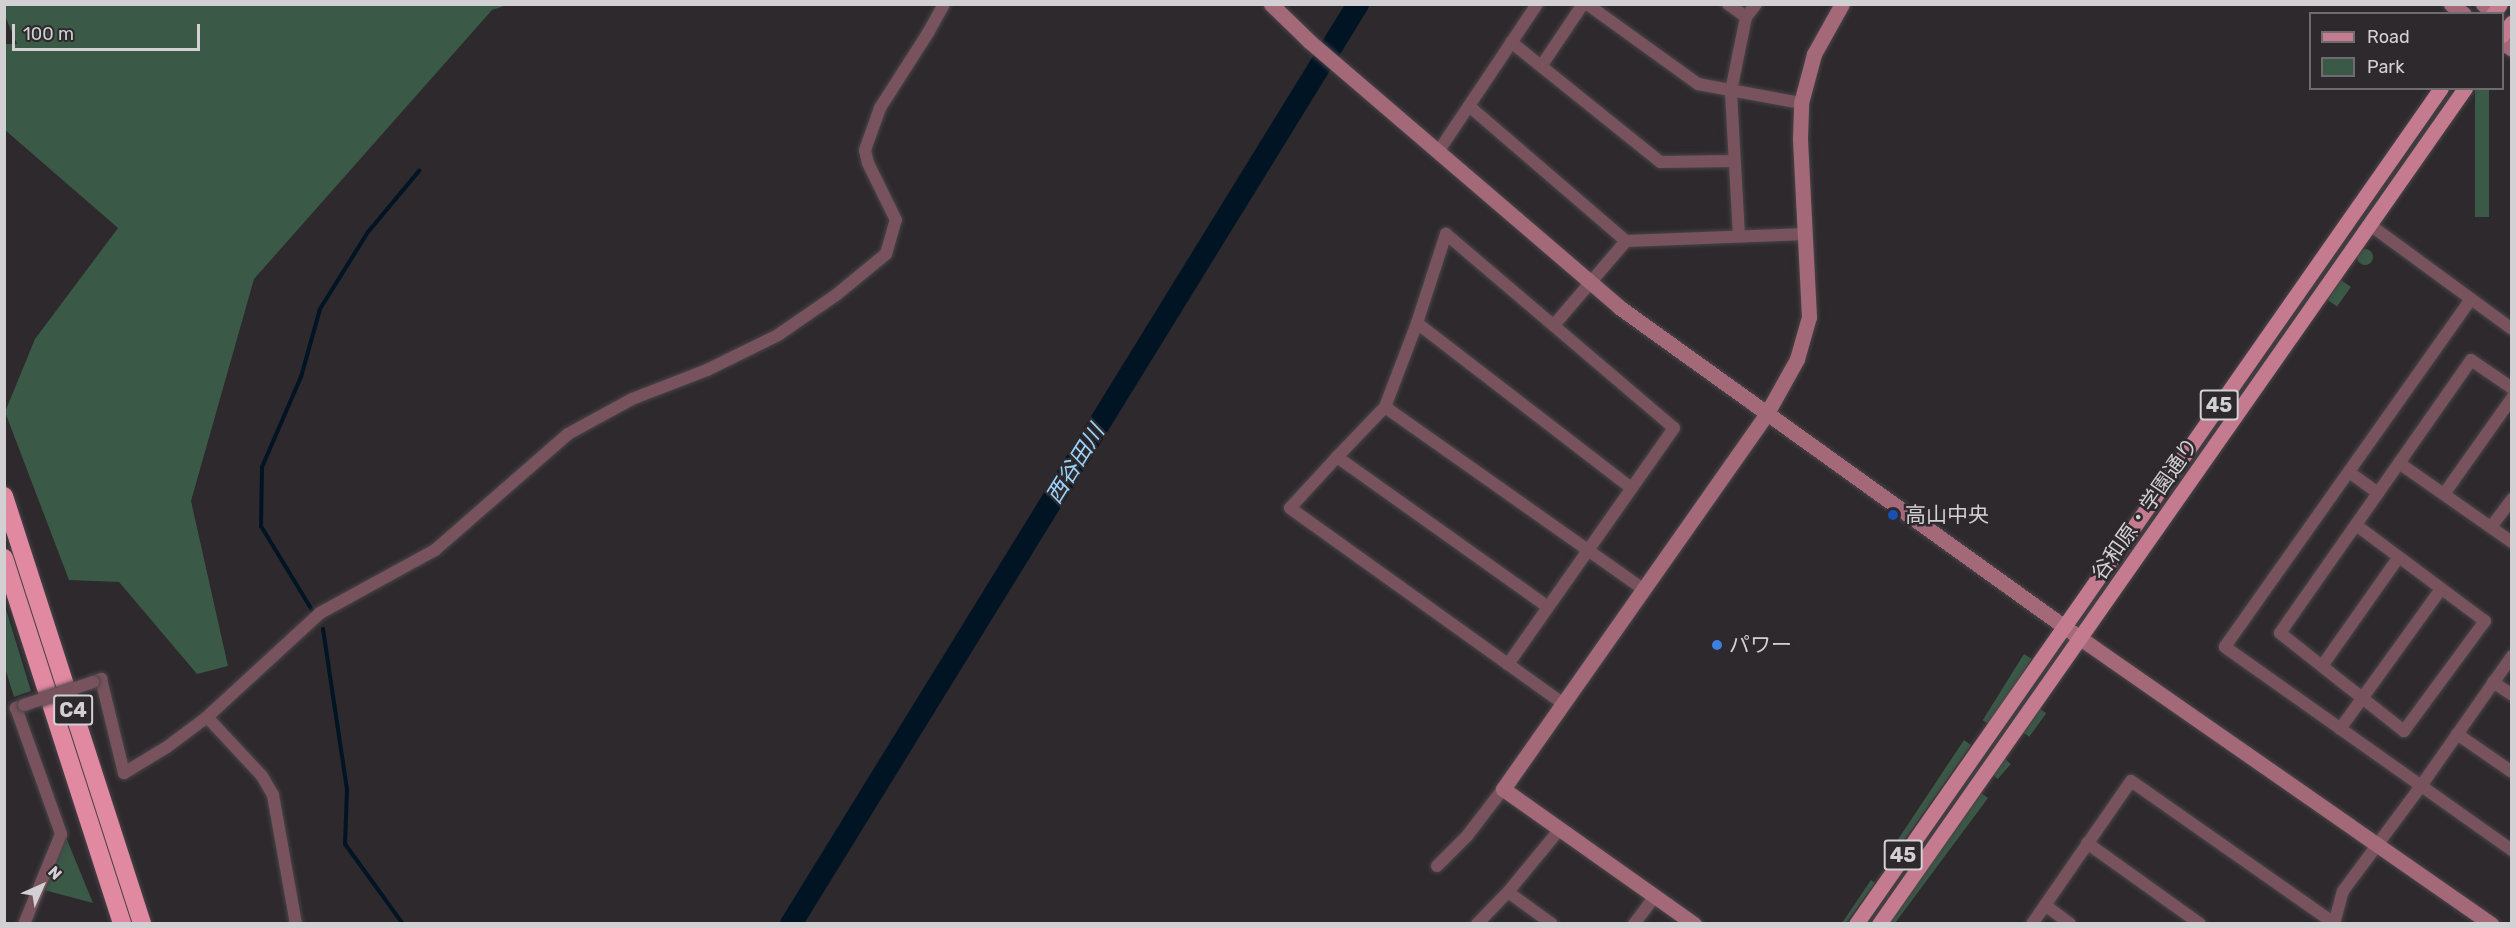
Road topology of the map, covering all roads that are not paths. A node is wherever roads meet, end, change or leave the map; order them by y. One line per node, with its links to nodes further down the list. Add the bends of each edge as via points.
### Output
1 (944, 4): 58 (street, via 880,108 865,150 896,220 886,254 836,296 778,335 707,370 632,399 568,434 435,550 320,613)
2 (1271, 4): 17 (street)
3 (1537, 4): 10 (street)
4 (1583, 4): 11 (street)
5 (1587, 4): 14 (street, via 1698,84)
6 (1728, 4): 9 (street)
7 (1756, 4): 9 (street)
8 (1842, 4): 15 (street, via 1814,54)
9 (1746, 17): 14 (street)
10 (1511, 42): 11 (street); 16 (street)
11 (1542, 65): 18 (street, via 1660,162)
12 (2440, 90): 49 (main road, 谷和原・学園通り / 45)
13 (2464, 90): 19 (main road, 谷和原・学園通り / 45)
14 (1731, 91): 15 (street); 18 (street)
15 (1801, 103): 20 (street)
16 (1469, 106): 17 (street); 22 (street)
17 (1438, 152): 23 (street)
18 (1734, 161): 21 (street)
19 (2370, 225): 24 (street); 50 (main road, 谷和原・学園通り / 45)
20 (1806, 234): 21 (street); 31 (street, via 1809,317 1797,359)
21 (1739, 236): 22 (street)
22 (1626, 242): 23 (street)
23 (1591, 283): 26 (street); 31 (street)
24 (2471, 299): 27 (street); 34 (street)
25 (1417, 323): 26 (street, via 1446,234); 30 (street); 35 (street)
26 (1554, 325): 35 (street, via 1674,428)
27 (2511, 329)
28 (2511, 388): 33 (street, via 2471,360)
29 (2511, 398): 37 (street)
30 (1385, 407): 32 (street); 43 (street)
31 (1767, 413): 46 (street); 49 (street)
32 (1336, 457): 48 (street); 52 (street, via 1290,508)
33 (2399, 463): 36 (street); 37 (street)
34 (2349, 472): 36 (street); 59 (street, via 2225,647)
35 (1631, 488): 43 (street)
36 (2378, 493): 40 (street)
37 (2444, 494): 41 (street)
38 (4, 496): 75 (highway, C4)
39 (2511, 499): 41 (street)
40 (2356, 525): 44 (street); 53 (street, via 2280,633)
41 (2491, 527): 42 (street)
42 (2511, 542)
43 (1588, 550): 46 (street); 48 (street)
44 (2398, 557): 47 (street); 53 (street)
45 (4, 558): 74 (highway, C4)
46 (1643, 589): 57 (street)
47 (2441, 589): 56 (street); 56 (street, via 2485,621 2404,731)
48 (1548, 607): 52 (street)
49 (2065, 626): 50 (street); 81 (main road, 谷和原・学園通り / 45)
50 (2080, 638): 66 (street); 82 (main road, 谷和原・学園通り / 45)
51 (2511, 656): 54 (street)
52 (1508, 664): 57 (street)
53 (2322, 666): 56 (street)
54 (2493, 682): 55 (street); 60 (street)
55 (2511, 695)
56 (2363, 698): 59 (street)
57 (1562, 703): 63 (street)
58 (207, 717): 73 (street, bridge, via 124,773 101,679 16,708 61,834); 76 (street, via 262,776 273,795)
59 (2340, 729): 62 (street)
60 (2457, 734): 61 (street); 62 (street)
61 (2511, 772)
62 (2421, 786): 66 (street); 67 (street)
63 (1503, 789): 64 (street); 68 (street, via 1467,836)
64 (1560, 829): 69 (street); 70 (street)
65 (2087, 843): 71 (street); 72 (street, via 2131,781); 85 (street)
66 (2379, 845): 72 (street, via 2343,891); 86 (street)
67 (2511, 850)
68 (1437, 866)
69 (1508, 892): 77 (street); 78 (street)
70 (1655, 896): 79 (street); 80 (street)
71 (2045, 905): 83 (street); 84 (street)
72 (2334, 923)
73 (24, 924)
74 (122, 924)
75 (142, 924)
76 (296, 924)
77 (1477, 924)
78 (1552, 924)
79 (1634, 924)
80 (1694, 924)
81 (1856, 924)
82 (1879, 924)
83 (2032, 924)
84 (2070, 924)
85 (2200, 924)
86 (2492, 924)

